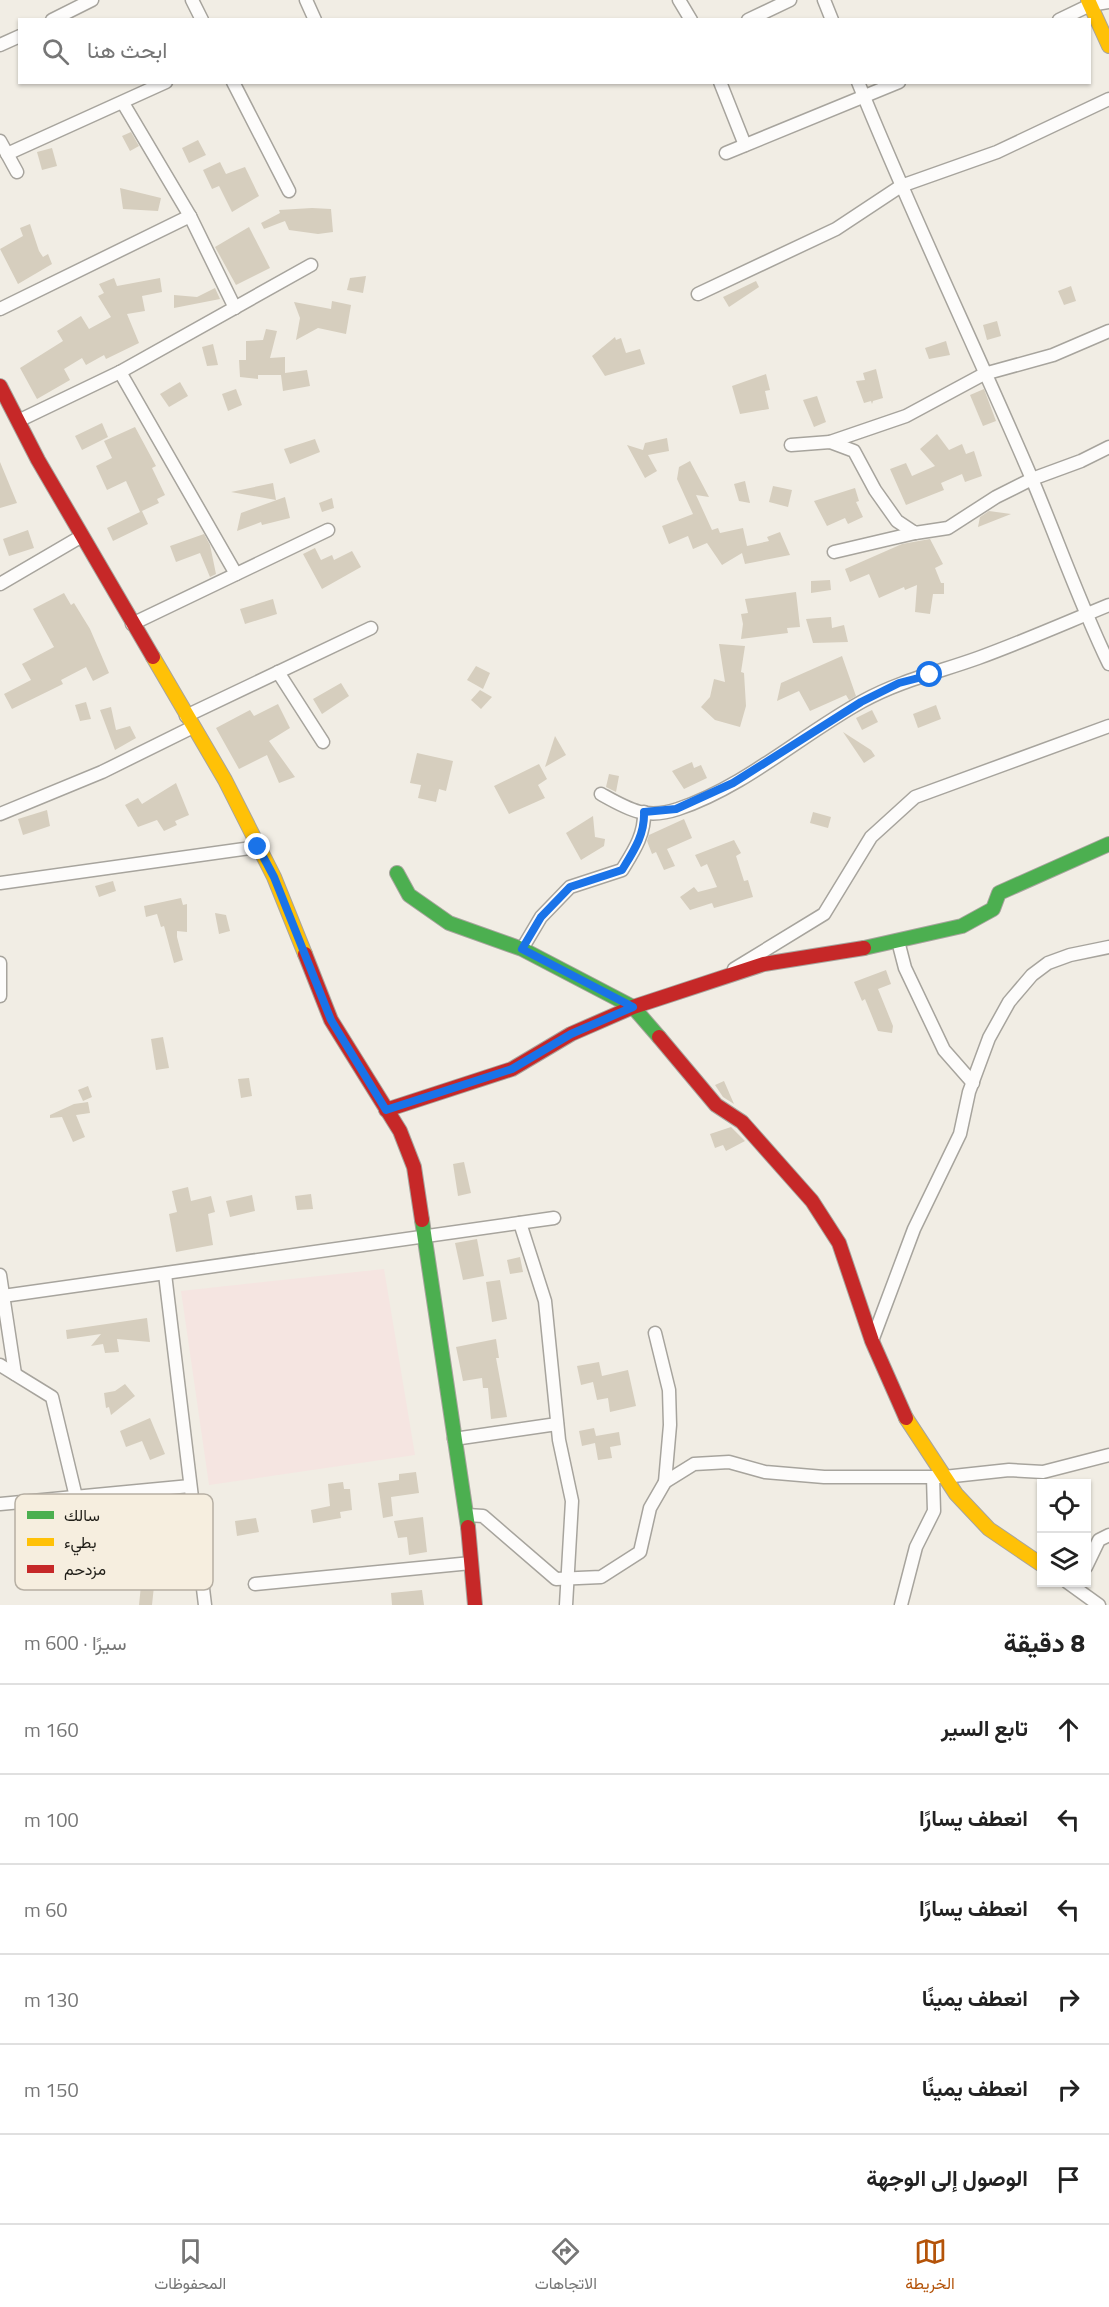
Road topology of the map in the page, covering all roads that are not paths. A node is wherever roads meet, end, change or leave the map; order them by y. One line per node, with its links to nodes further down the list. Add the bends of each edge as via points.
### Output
1 (92, 0): 9 (street)
2 (192, 0): 10 (street)
3 (306, 0): 11 (street)
4 (679, 0): 12 (street)
5 (790, 0): 13 (street)
6 (824, 0): 14 (street)
7 (1109, 2): 8 (street)
8 (1089, 3): 15 (street); 18 (street)
9 (56, 18)
10 (201, 18)
11 (314, 18)
12 (690, 18)
13 (752, 18)
14 (831, 18)
15 (1063, 18)
16 (18, 37): 17 (street)
17 (0, 45)
18 (1109, 46)
19 (162, 84): 26 (street)
20 (234, 84): 33 (street)
21 (721, 84): 28 (street)
22 (859, 84): 24 (street)
23 (893, 84): 24 (street)
24 (863, 95): 28 (street); 32 (street)
25 (1109, 99): 32 (street, via 997,152)
26 (123, 103): 30 (street); 34 (street)
27 (0, 141): 30 (street)
28 (745, 145): 29 (street)
29 (726, 153)
30 (7, 154): 31 (street)
31 (17, 172)
32 (901, 186): 36 (street, via 836,229); 41 (street)
33 (288, 191)
34 (190, 216): 37 (street); 38 (street)
35 (311, 265): 37 (street)
36 (699, 294)
37 (235, 308): 40 (street)
38 (0, 309)
39 (1109, 331): 41 (street, via 1053,355)
40 (120, 372): 43 (street); 52 (street)
41 (984, 374): 44 (street, via 906,416); 47 (street)
42 (0, 386): 43 (street)
43 (18, 421): 50 (street)
44 (830, 442): 45 (street); 49 (street, via 854,451 897,521)
45 (791, 445)
46 (1109, 447): 47 (street)
47 (1032, 479): 49 (street, via 948,528); 55 (street)
48 (328, 530): 52 (street)
49 (915, 533): 51 (street)
50 (81, 536): 53 (street); 56 (street)
51 (834, 552)
52 (236, 574): 56 (street)
53 (0, 584)
54 (1109, 605): 55 (street)
55 (1085, 615): 58 (street); 64 (street, via 991,653 899,683 861,702 733,783 676,809)
56 (132, 624): 60 (street)
57 (371, 628): 59 (street)
58 (1109, 664)
59 (278, 672): 60 (street); 62 (street)
60 (190, 722): 65 (street, via 102,772); 67 (street, via 225,780)
61 (1109, 726): 74 (street, via 915,797 872,837 824,914)
62 (323, 742)
63 (601, 794): 64 (street, via 635,813)
64 (644, 812): 72 (street, via 644,826 636,848 622,870 570,887 541,917)
65 (0, 814)
66 (1109, 844): 70 (street, via 999,893 993,909 962,926)
67 (258, 847): 69 (street); 78 (street, via 274,877 331,1020)
68 (396, 873): 72 (street, via 409,895 449,923)
69 (0, 883)
70 (898, 941): 74 (street, via 764,964); 77 (street, via 905,968 944,1050)
71 (1109, 947): 77 (street, via 1048,963 1032,975 1009,1002 989,1038)
72 (522, 949): 76 (street)
73 (0, 963): 75 (street)
74 (715, 980): 76 (street)
75 (0, 996)
76 (633, 1007): 78 (street, via 571,1034 512,1069); 86 (street, via 716,1105 742,1122 812,1201 839,1243)
77 (973, 1083): 86 (street, via 960,1134 914,1229)
78 (386, 1110): 81 (street, via 400,1131 414,1167)
79 (554, 1218): 80 (street)
80 (520, 1223): 81 (street); 89 (street, via 544,1301)
81 (424, 1238): 82 (street); 90 (street)
82 (165, 1274): 84 (street); 94 (street)
83 (0, 1275): 84 (street)
84 (3, 1296): 88 (street)
85 (655, 1334): 93 (street, via 669,1390)
86 (872, 1341): 92 (street, via 911,1428)
87 (0, 1365): 88 (street)
88 (15, 1374): 95 (street, via 52,1397)
89 (557, 1424): 90 (street); 105 (street, via 572,1501)
90 (454, 1439): 100 (street)
91 (1109, 1455): 92 (street, via 1043,1472 1009,1470)
92 (939, 1477): 93 (street, via 824,1477 765,1472 729,1462 694,1464); 103 (street, via 989,1529); 112 (street, via 934,1511 916,1547)
93 (665, 1482): 105 (street, via 650,1508 640,1552 601,1577)
94 (190, 1486): 96 (street); 97 (street)
95 (75, 1494)
96 (107, 1494)
97 (191, 1494)
98 (15, 1503): 99 (street)
99 (0, 1504)
100 (467, 1515): 104 (street); 105 (street, via 483,1516 556,1579)
101 (1109, 1535): 102 (street, via 1099,1540)
102 (1091, 1557)
103 (1037, 1562)
104 (471, 1563): 106 (street); 110 (street)
105 (570, 1577): 111 (street)
106 (255, 1584)
107 (1076, 1587): 113 (street)
108 (203, 1590): 109 (street)
109 (205, 1605)
110 (475, 1605)
111 (566, 1605)
112 (901, 1605)
113 (1099, 1605)

